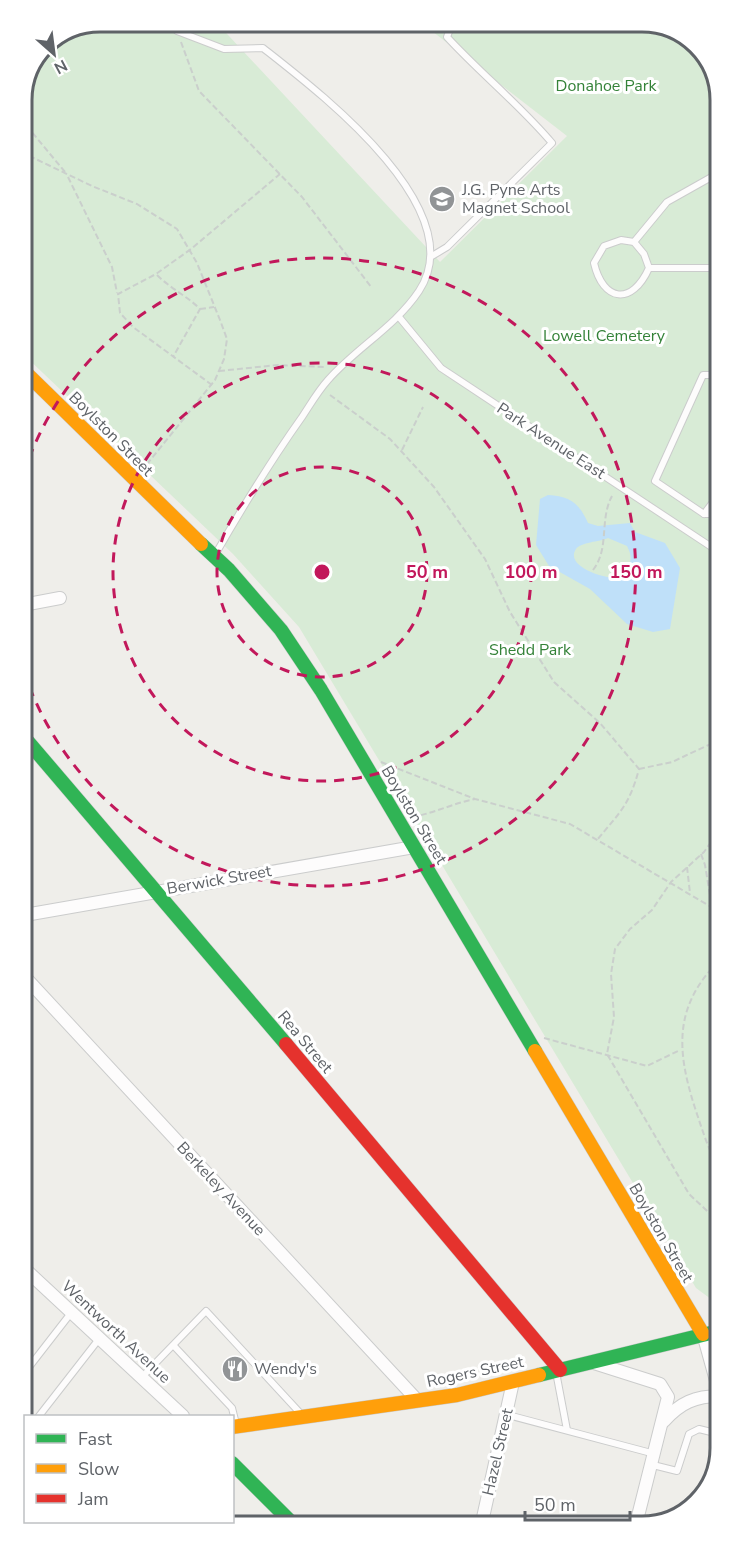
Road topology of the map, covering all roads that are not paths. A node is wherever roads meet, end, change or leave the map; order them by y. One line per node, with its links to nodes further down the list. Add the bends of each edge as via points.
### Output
1 (180, 32): 5 (lane, via 224,49 263,48 357,126 419,206 431,240)
2 (449, 32): 5 (lane, via 447,37 474,67 527,114 552,143 447,247)
3 (710, 178): 4 (lane, via 667,202)
4 (634, 242): 6 (lane); 6 (lane, via 621,240 604,246 594,263 596,274 608,290 632,294 642,285)
5 (432, 256): 8 (lane, via 420,289)
6 (649, 268): 7 (lane)
7 (710, 268)
8 (399, 317): 14 (lane, Park Avenue East, via 441,368); 15 (lane, via 328,380 270,462)
9 (710, 375): 12 (lane, via 704,375 655,481)
10 (32, 379): 15 (main road, Boylston Street)
11 (710, 506): 12 (lane)
12 (704, 514): 13 (lane)
13 (710, 514)
14 (710, 546)
15 (214, 556): 19 (main road, Boylston Street, via 281,630)
16 (60, 598): 17 (street)
17 (32, 603)
18 (32, 746): 20 (main road, Rea Street)
19 (414, 847): 20 (street, Berwick Street); 26 (main road, Boylston Street)
20 (155, 891): 21 (street, Berwick Street); 32 (main road, Rea Street)
21 (32, 914)
22 (32, 985): 36 (street, Berkeley Avenue)
23 (32, 1276): 24 (street, Wentworth Avenue)
24 (70, 1313): 27 (street, Wentworth Avenue); 30 (lane)
25 (710, 1332): 26 (main road, Rogers Street)
26 (703, 1334): 29 (street); 31 (main road, Rogers Street)
27 (99, 1339): 33 (street, Wentworth Avenue); 38 (lane)
28 (174, 1346): 33 (lane); 40 (lane, via 232,1408); 41 (lane, via 206,1311)
29 (710, 1360)
30 (32, 1363)
31 (594, 1363): 32 (main road, Rogers Street); 42 (street, via 660,1384 668,1397)
32 (558, 1371): 34 (main road, Rogers Street); 44 (lane)
33 (141, 1378): 39 (street, Wentworth Avenue)
34 (513, 1382): 36 (main road, Rogers Street); 37 (street, Hazel Street)
35 (710, 1396): 42 (street, via 678,1406)
36 (417, 1400): 41 (main road, Rogers Street)
37 (508, 1414): 44 (lane); 49 (street, Hazel Street)
38 (40, 1415)
39 (182, 1415)
40 (233, 1415)
41 (303, 1417): 43 (main road, Rogers Street)
42 (663, 1422): 46 (street)
43 (235, 1426)
44 (567, 1431): 46 (lane)
45 (710, 1432): 46 (lane, via 699,1429 689,1434 677,1471)
46 (654, 1459): 50 (street)
47 (234, 1465): 48 (main road)
48 (284, 1515)
49 (484, 1516)
50 (639, 1516)

